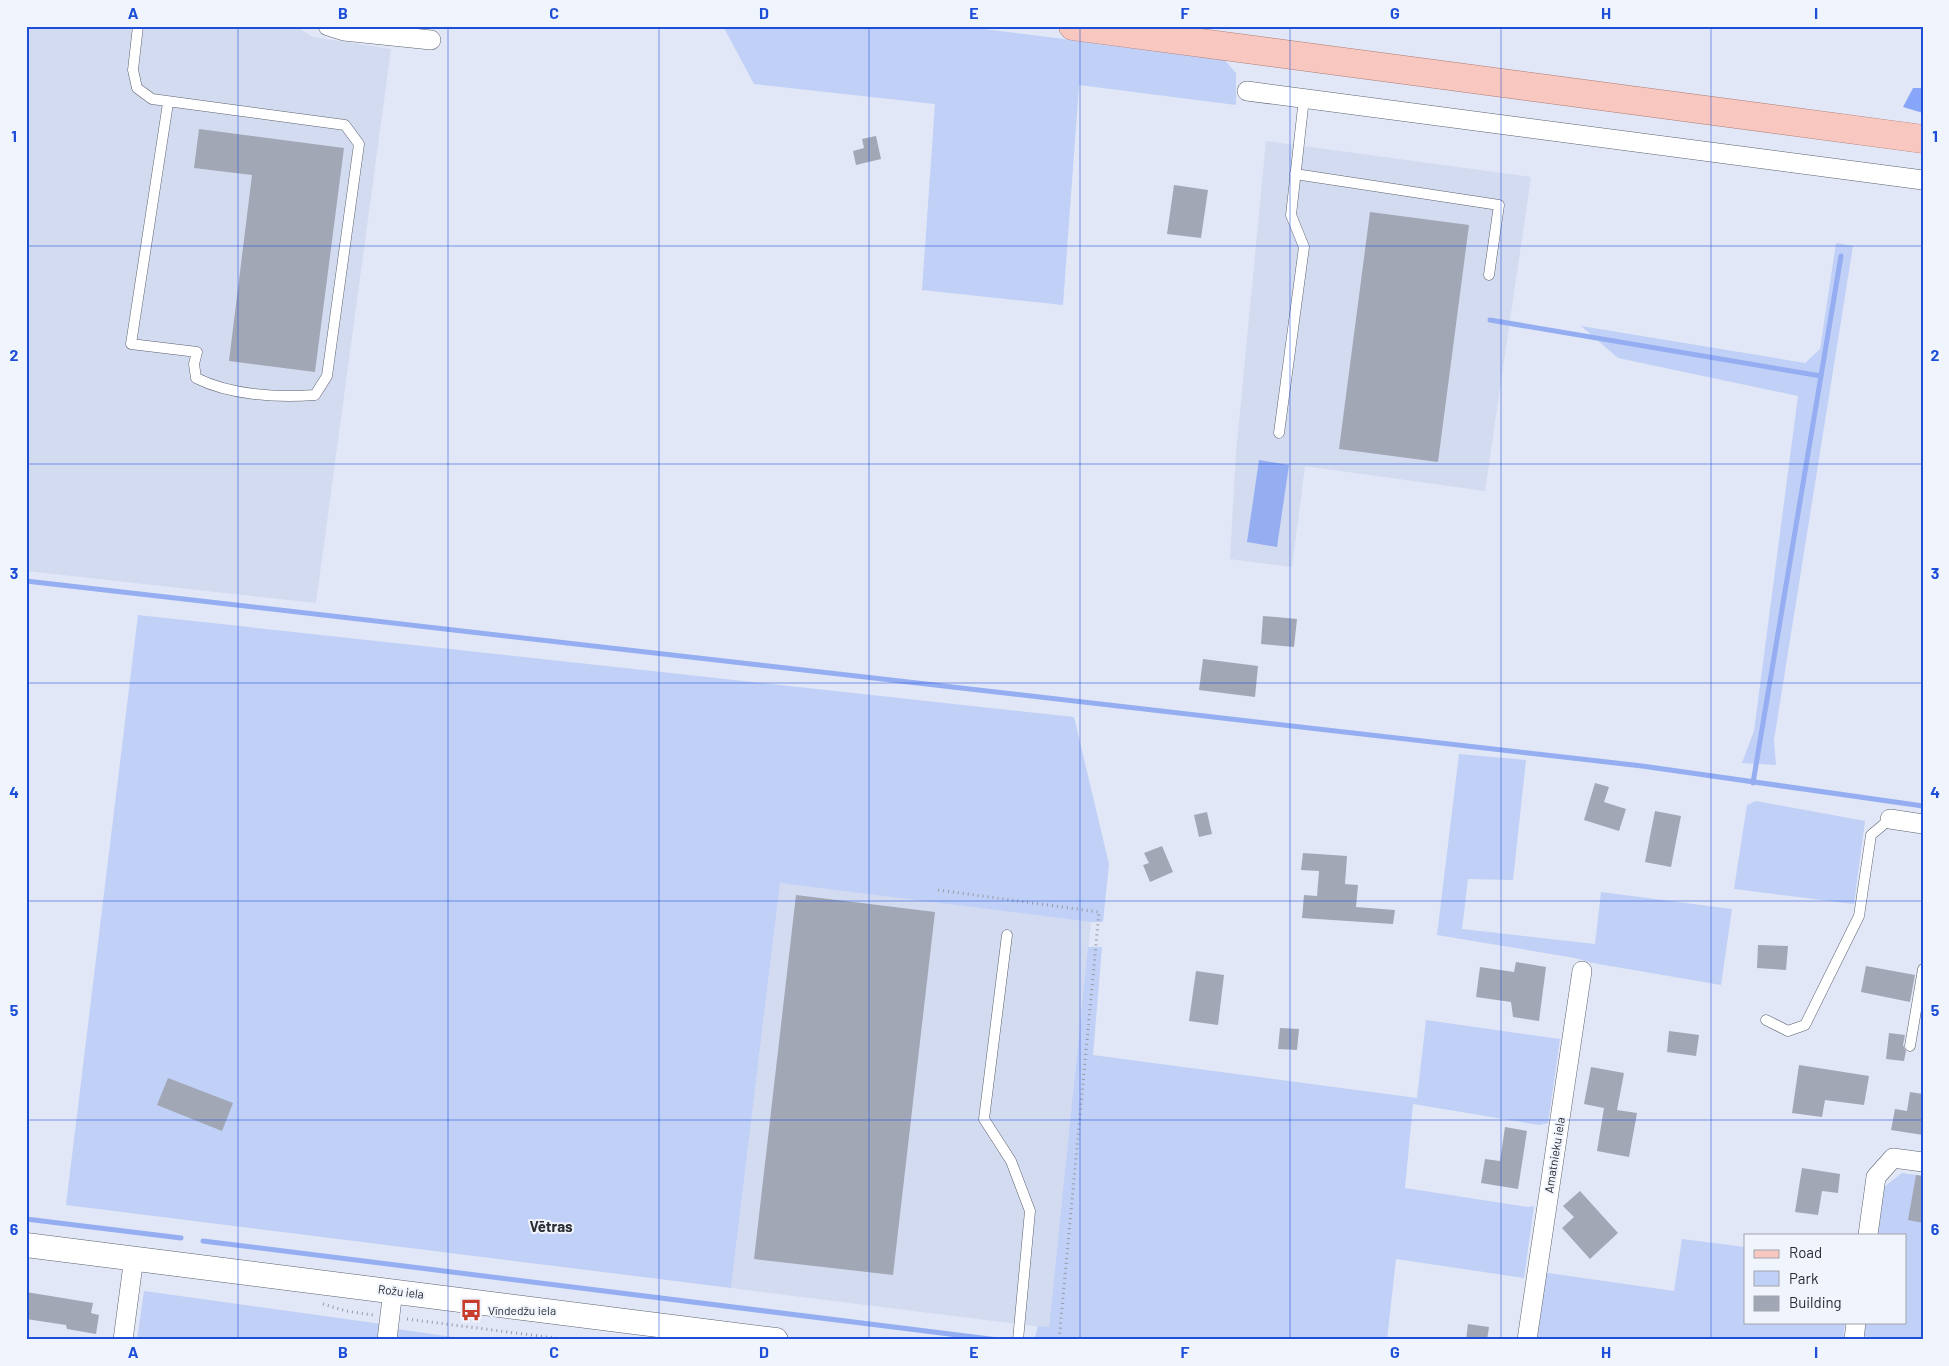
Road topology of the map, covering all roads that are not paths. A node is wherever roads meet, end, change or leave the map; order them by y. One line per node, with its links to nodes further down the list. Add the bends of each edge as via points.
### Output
1 (138, 26): 8 (lane, via 132,70 137,88 152,99)
2 (328, 26): 4 (street, via 344,31)
3 (1073, 26): 9 (main road)
4 (388, 31): 5 (street)
5 (431, 40)
6 (1247, 91): 7 (street)
7 (1304, 98): 10 (lane); 11 (street)
8 (168, 103): 8 (lane, via 131,344 197,352 194,364 196,378 213,386 284,397 315,395 327,376 358,144 345,125)
9 (1923, 139)
10 (1295, 174): 12 (lane, via 1499,205); 13 (lane, via 1291,215 1304,247)
11 (1923, 180)
12 (1489, 275)
13 (1279, 433)
14 (1890, 819): 15 (street); 19 (lane, via 1872,835 1859,916 1805,1025 1788,1031)
15 (1923, 824)
16 (1007, 935): 30 (lane, via 984,1119 1011,1161 1030,1211)
17 (1923, 969): 20 (lane)
18 (1582, 970): 31 (street, Amatnieku iela)
19 (1766, 1020)
20 (1910, 1046)
21 (1923, 1162): 22 (street, via 1893,1158 1876,1177)
22 (1868, 1234)
23 (26, 1245): 24 (street, Rožu iela)
24 (134, 1257): 25 (street, Rožu iela); 27 (street)
25 (393, 1290): 28 (street); 29 (street, Rožu iela)
26 (1856, 1324): 32 (street)
27 (123, 1340)
28 (387, 1340)
29 (776, 1340)
30 (1018, 1340)
31 (1528, 1340)
32 (1854, 1340)

